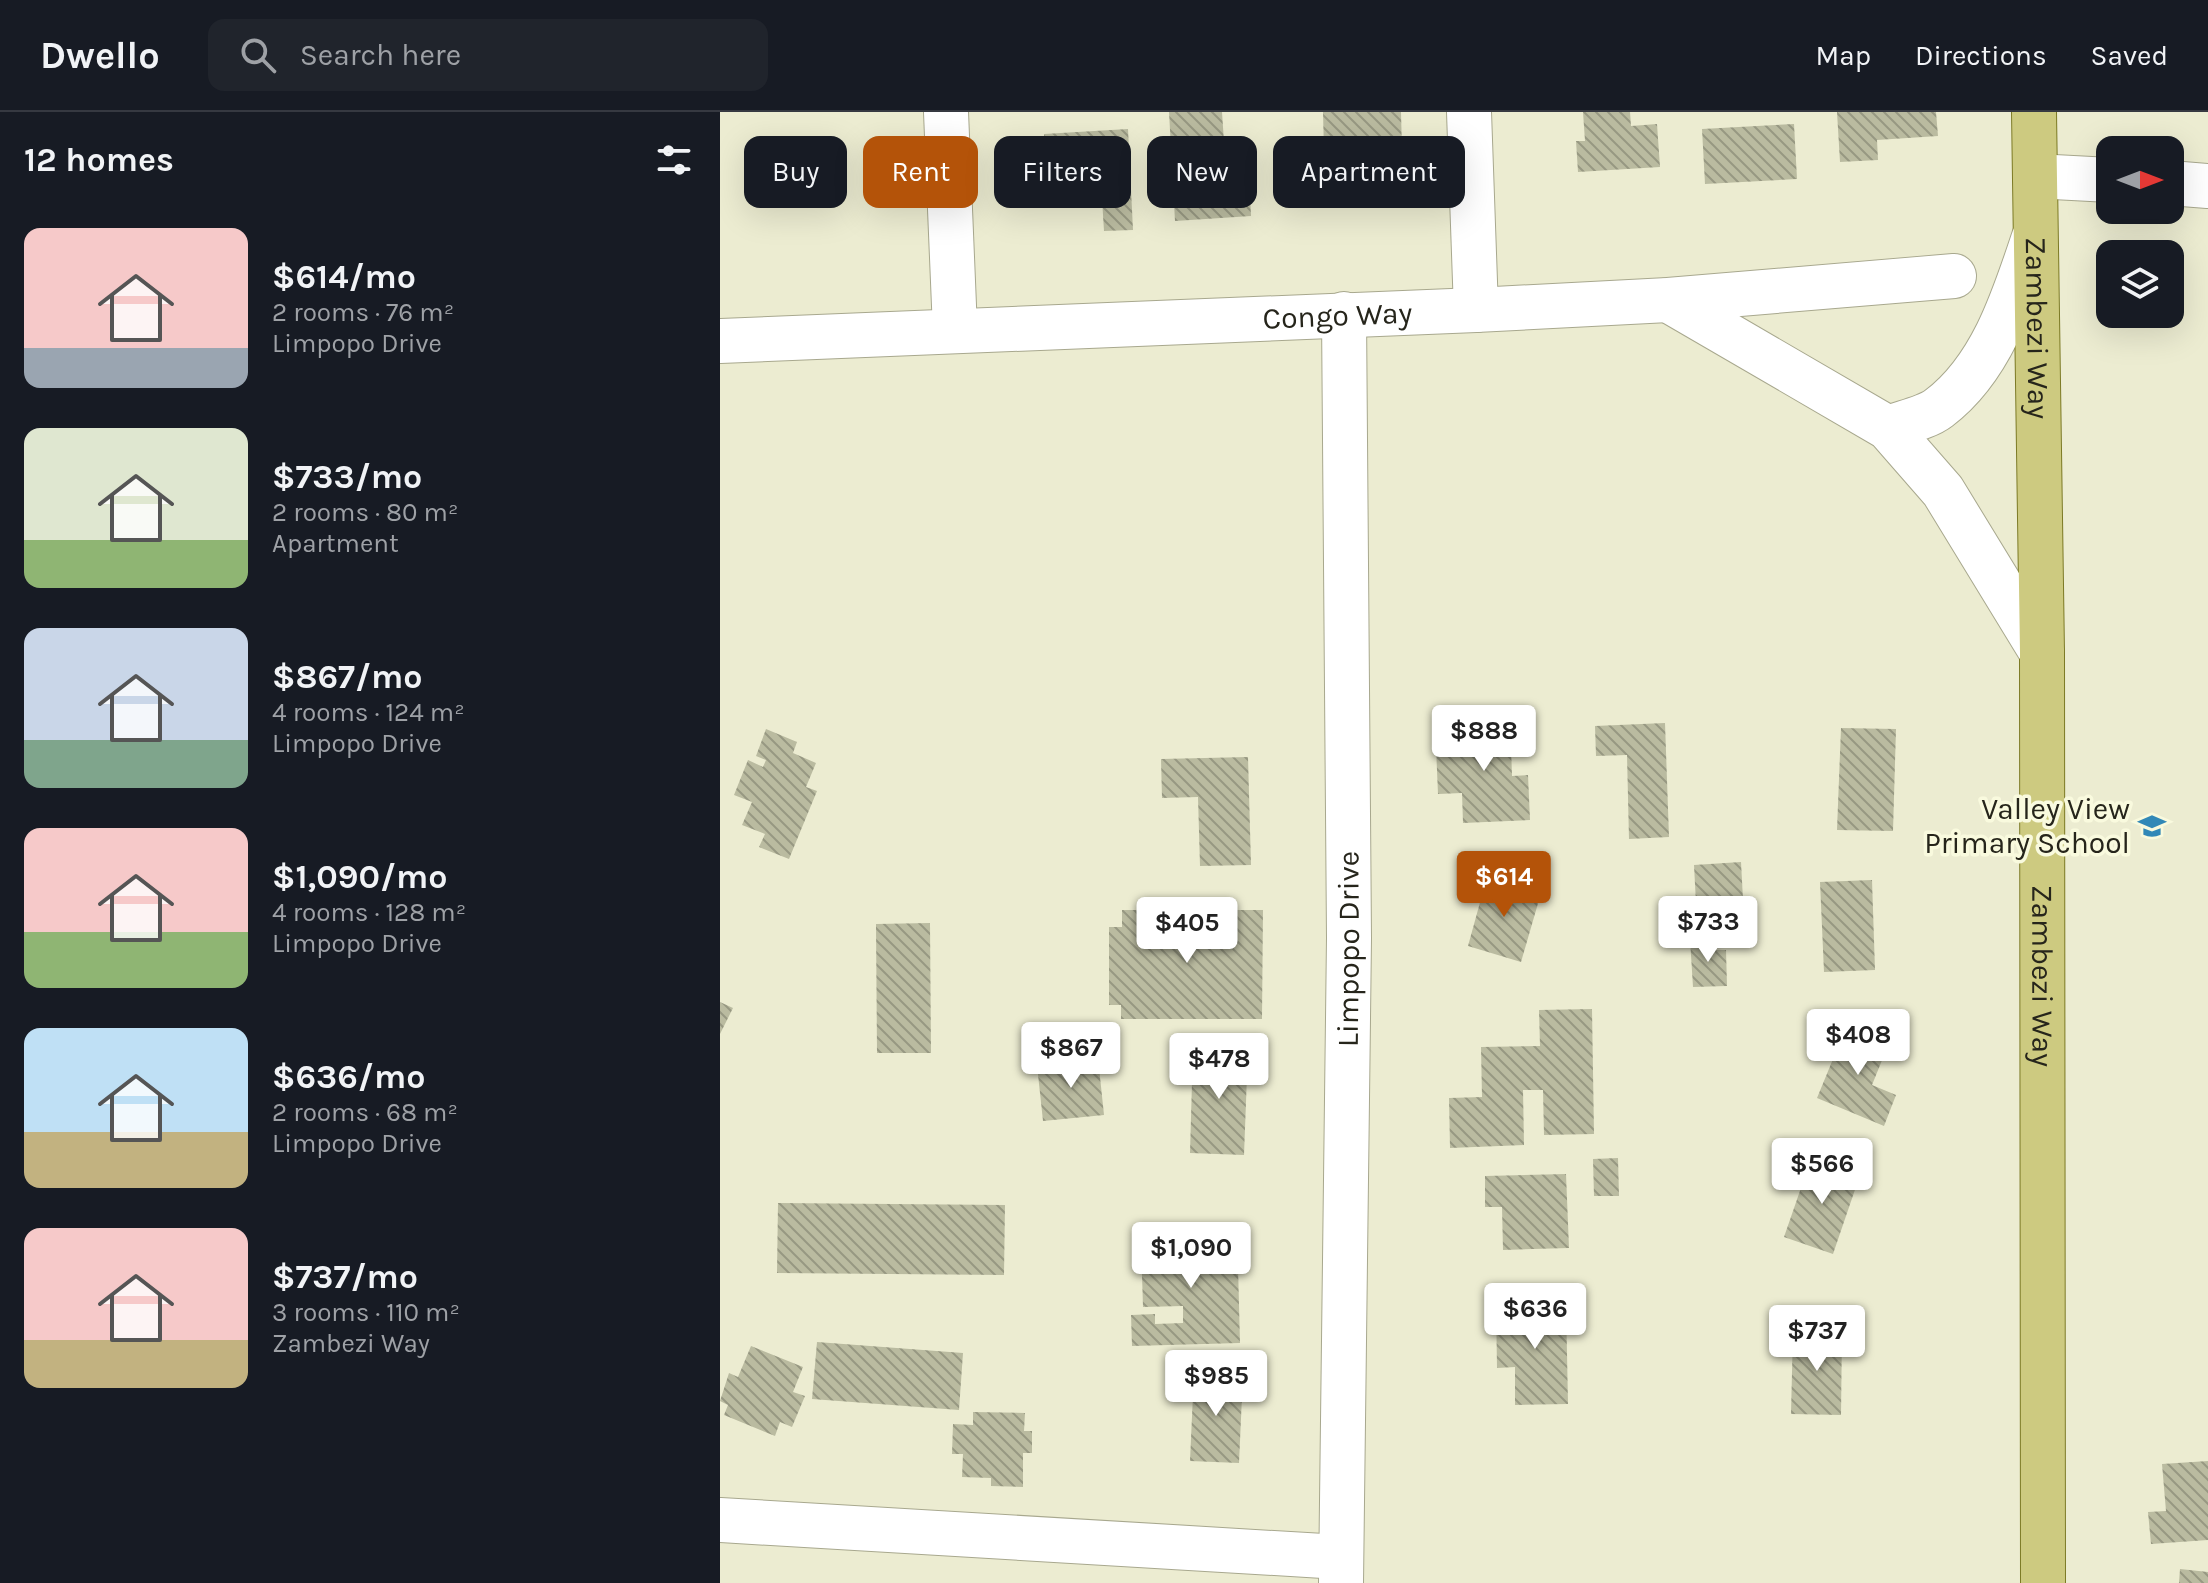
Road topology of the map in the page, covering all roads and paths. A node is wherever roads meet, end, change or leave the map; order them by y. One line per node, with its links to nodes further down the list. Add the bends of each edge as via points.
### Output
1 (946, 112): 13 (street)
2 (1469, 112): 11 (street)
3 (2034, 112): 4 (main road, Zambezi Way)
4 (2035, 176): 5 (street); 8 (main road, Zambezi Way)
5 (2096, 179)
6 (2184, 184): 7 (street)
7 (2208, 186)
8 (2038, 222): 15 (street, via 2000,329 1966,382 1937,410); 16 (main road, Zambezi Way)
9 (1954, 276): 10 (street, Congo Way)
10 (1668, 300): 11 (street, Congo Way); 15 (street)
11 (1476, 310): 12 (street, Congo Way)
12 (1344, 314): 13 (street, Congo Way); 18 (street, Limpopo Drive, via 1349,938)
13 (955, 330): 14 (street, Congo Way)
14 (720, 341)
15 (1888, 428): 16 (street, via 1943,491)
16 (2042, 653): 19 (main road, Zambezi Way)
17 (720, 1520): 18 (street)
18 (1340, 1570)
19 (2043, 1583)

